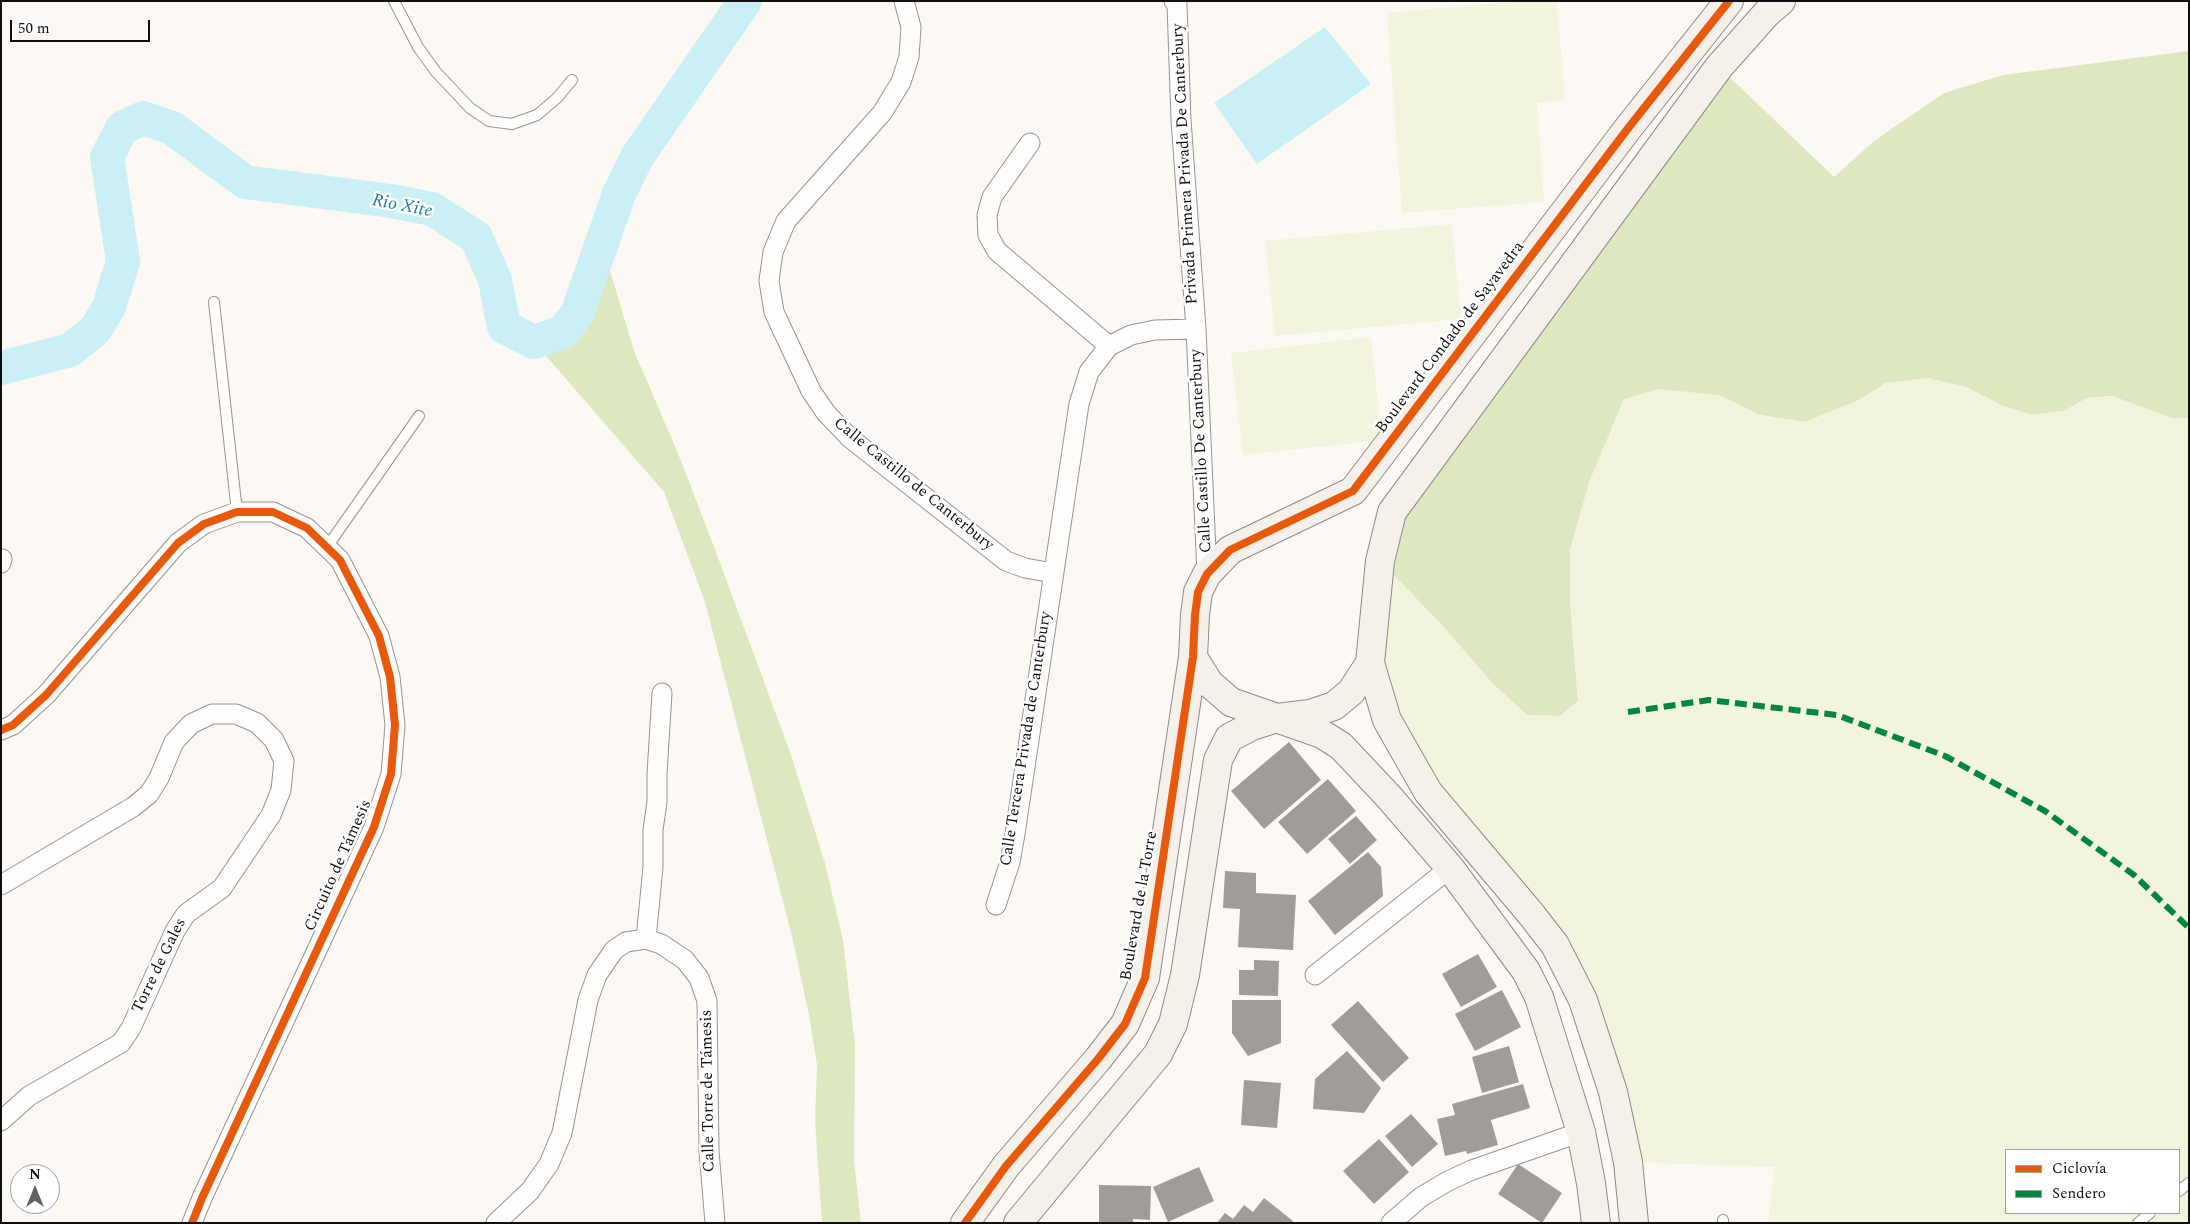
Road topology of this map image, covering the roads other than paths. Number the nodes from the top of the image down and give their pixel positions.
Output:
1 (394, 1) edge
2 (904, 1) edge
3 (1174, 1) edge
4 (1729, 1) edge
5 (1781, 1) edge
6 (572, 80) dead end
7 (1030, 143) dead end
8 (214, 302) dead end
9 (1196, 329) junction
10 (1109, 346) junction
11 (419, 416) dead end
12 (1353, 491) junction
13 (238, 512) junction
14 (1392, 512) junction
15 (327, 546) junction
16 (1053, 573) junction
17 (1207, 574) junction
18 (1193, 657) junction
19 (1370, 662) junction
20 (662, 693) dead end
21 (1278, 718) junction
22 (1, 730) edge
23 (1450, 868) junction
24 (1, 885) edge
25 (996, 905) dead end
26 (646, 939) junction
27 (1316, 975) dead end
28 (1, 1122) edge
29 (1581, 1132) junction
30 (2149, 1214) edge
31 (192, 1223) edge
32 (496, 1223) edge
33 (715, 1223) edge
34 (965, 1223) edge
35 (1018, 1223) edge
36 (1391, 1223) edge
37 (1596, 1223) edge
38 (1634, 1223) edge
39 (2138, 1223) edge

1 - 6 lane
2 - 16 street, Calle Castillo de Canterbury
3 - 9 street, Privada Primera Privada De Canterbury
4 - 12 street, Boulevard Condado de Sayavedra
5 - 14 street
7 - 10 street
8 - 13 lane
9 - 10 street, Calle Castillo de Canterbury
9 - 17 street, Calle Castillo De Canterbury
10 - 16 street, Calle Castillo de Canterbury
11 - 15 lane
12 - 14 street
12 - 17 street, Boulevard Condado de Sayavedra
13 - 15 street, Circuito de Támesis
13 - 22 street, Circuito de Támesis
14 - 19 street
15 - 31 street, Circuito de Támesis
16 - 25 street, Calle Tercera Privada de Canterbury
17 - 18 street, Boulevard Condado de Sayavedra
18 - 21 street
18 - 34 street, Boulevard de la Torre
19 - 21 street
19 - 38 street
20 - 26 street
21 - 23 street
21 - 35 street
23 - 27 street
23 - 29 street
24 - 28 street, Torre de Gales
26 - 32 street
26 - 33 street, Calle Torre de Támesis
29 - 36 street
29 - 37 street
30 - 39 lane

